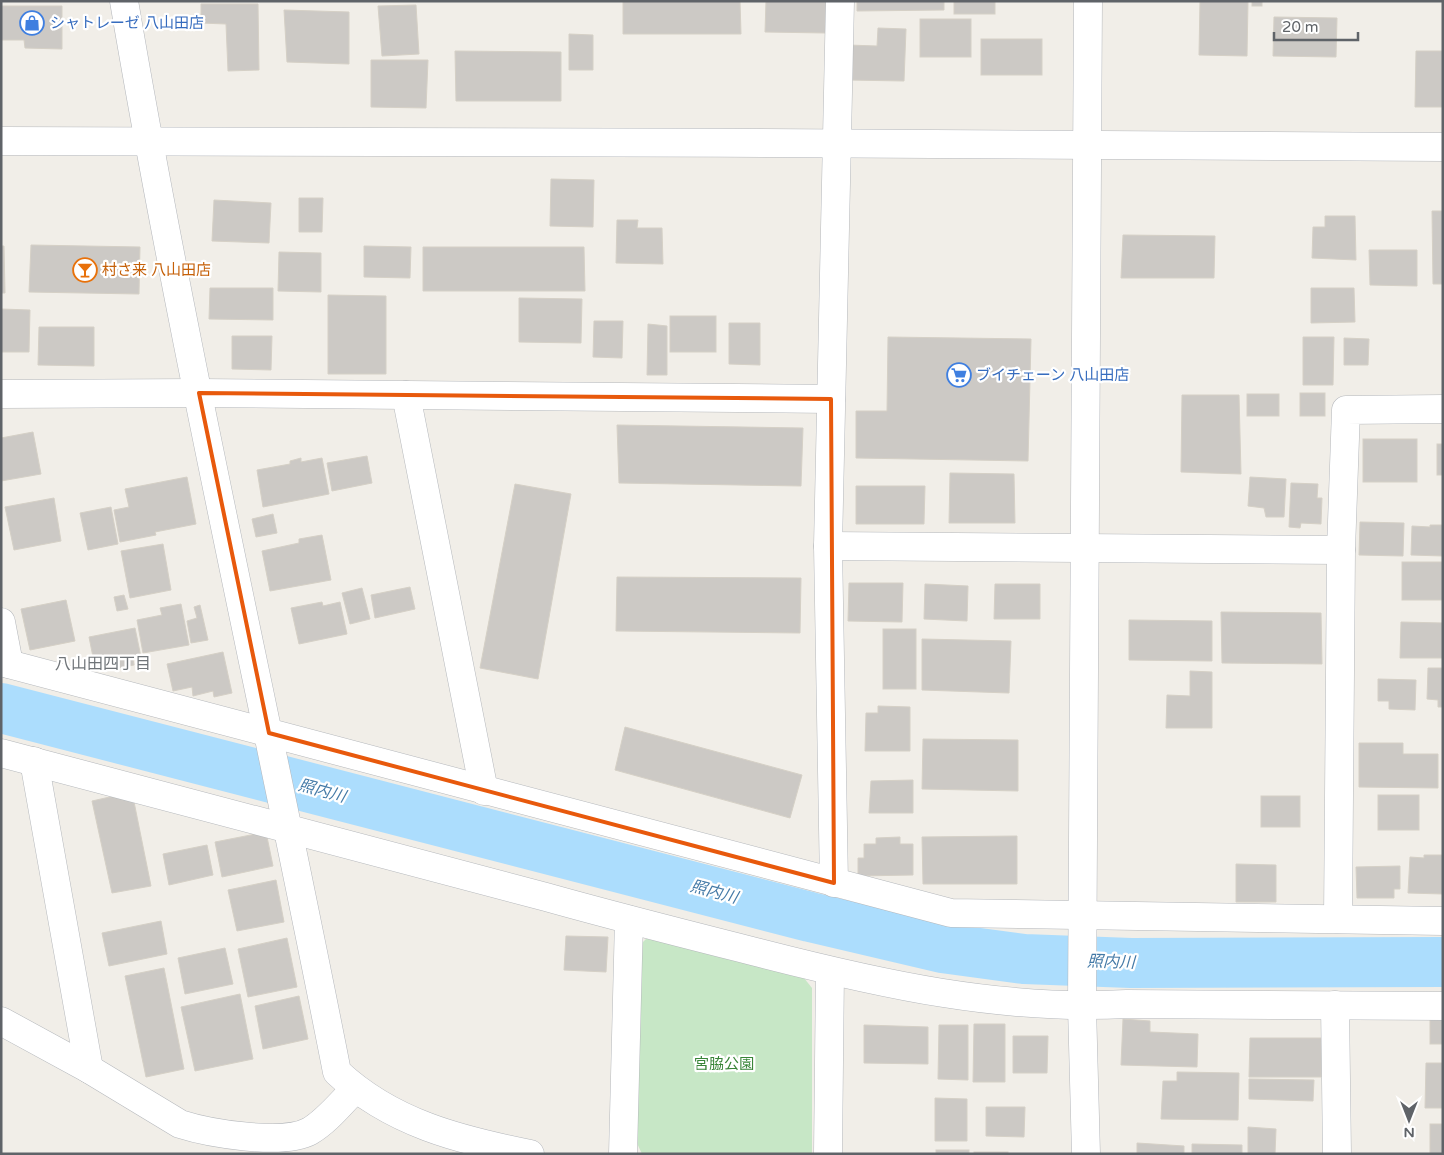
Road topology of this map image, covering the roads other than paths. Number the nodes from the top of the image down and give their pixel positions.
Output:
1 (124, 1) edge
2 (840, 1) edge
3 (1088, 1) edge
4 (1, 141) edge
5 (148, 142) junction
6 (1086, 144) junction
7 (837, 145) junction
8 (1443, 147) edge
9 (199, 393) junction
10 (1, 394) edge
11 (406, 395) junction
12 (831, 400) junction
13 (1443, 409) edge
14 (828, 546) junction
15 (1084, 547) junction
16 (1341, 550) junction
17 (1, 622) edge
18 (5, 663) edge
19 (269, 733) junction
20 (1, 753) edge
21 (34, 761) junction
22 (484, 791) junction
23 (289, 827) junction
24 (834, 883) junction
25 (1084, 914) junction
26 (1338, 919) junction
27 (629, 920) junction
28 (1443, 921) edge
29 (830, 971) junction
30 (1335, 1005) junction
31 (1082, 1006) junction
32 (1443, 1006) edge
33 (1, 1021) edge
34 (89, 1069) junction
35 (355, 1089) junction
36 (308, 1143) edge
37 (530, 1154) edge
38 (623, 1154) edge
39 (828, 1154) edge
40 (1086, 1154) edge
41 (1337, 1154) edge

1 - 5 street
2 - 7 street
3 - 6 street
4 - 5 street
5 - 7 street
5 - 9 street
6 - 7 street
6 - 8 street
6 - 15 street
7 - 12 street
9 - 10 street
9 - 11 street
9 - 19 street
11 - 12 street
11 - 22 street
12 - 14 street
13 - 16 street
14 - 15 street
14 - 24 street
15 - 16 street
15 - 25 street
16 - 26 street
17 - 18 street
18 - 19 street
19 - 22 street
19 - 23 street
20 - 21 street
21 - 23 street
21 - 34 street
22 - 24 street
23 - 27 street
23 - 35 street
24 - 25 street
25 - 26 street
25 - 31 street
26 - 28 street
27 - 29 street
27 - 38 street
29 - 31 street
29 - 39 street
30 - 31 street
30 - 32 street
30 - 41 street
31 - 40 street
33 - 34 street
34 - 36 street
35 - 36 street
35 - 37 street

